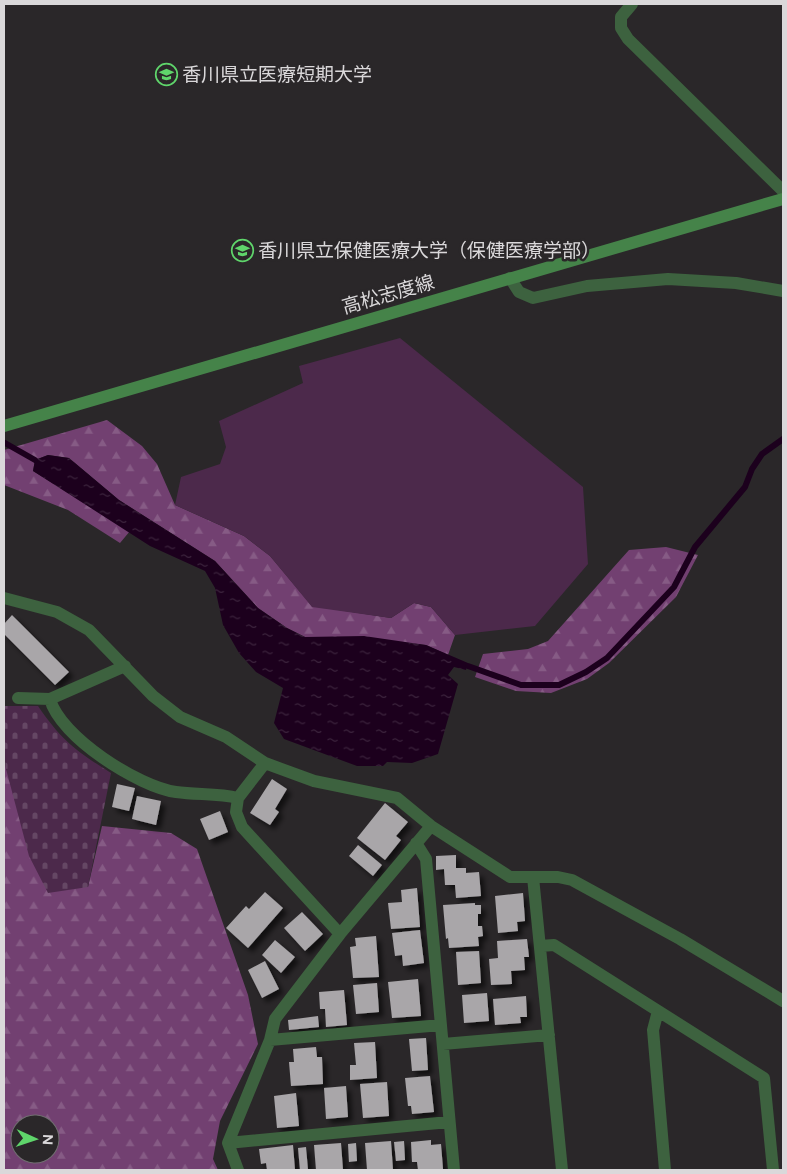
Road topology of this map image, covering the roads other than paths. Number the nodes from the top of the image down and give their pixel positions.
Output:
1 (632, 4) edge
2 (783, 191) edge
3 (783, 199) edge
4 (510, 278) junction
5 (783, 291) edge
6 (4, 426) edge
7 (4, 598) edge
8 (125, 666) junction
9 (18, 698) dead end
10 (50, 699) junction
11 (265, 763) junction
12 (238, 798) junction
13 (431, 826) junction
14 (416, 843) junction
15 (532, 877) junction
16 (340, 934) junction
17 (540, 946) junction
18 (783, 1001) edge
19 (658, 1011) junction
20 (441, 1025) junction
21 (549, 1035) junction
22 (270, 1040) junction
23 (443, 1044) junction
24 (449, 1122) junction
25 (228, 1142) junction
26 (238, 1170) edge
27 (454, 1170) edge
28 (562, 1170) edge
29 (666, 1170) edge
30 (773, 1170) edge

1 - 2 street
3 - 4 main road, 高松志度線
4 - 5 street
4 - 6 main road, 高松志度線
7 - 8 street
8 - 10 street
8 - 11 street
9 - 10 street
10 - 12 street
11 - 12 street
11 - 13 street
12 - 16 street
13 - 14 street
13 - 15 street
14 - 16 street
14 - 20 street
15 - 17 street
15 - 18 street
16 - 22 street
17 - 19 street
17 - 21 street
19 - 29 street
19 - 30 street
20 - 22 street
20 - 23 street
21 - 23 street
21 - 28 street
22 - 25 street
23 - 24 street
24 - 25 street
24 - 27 street
25 - 26 street

